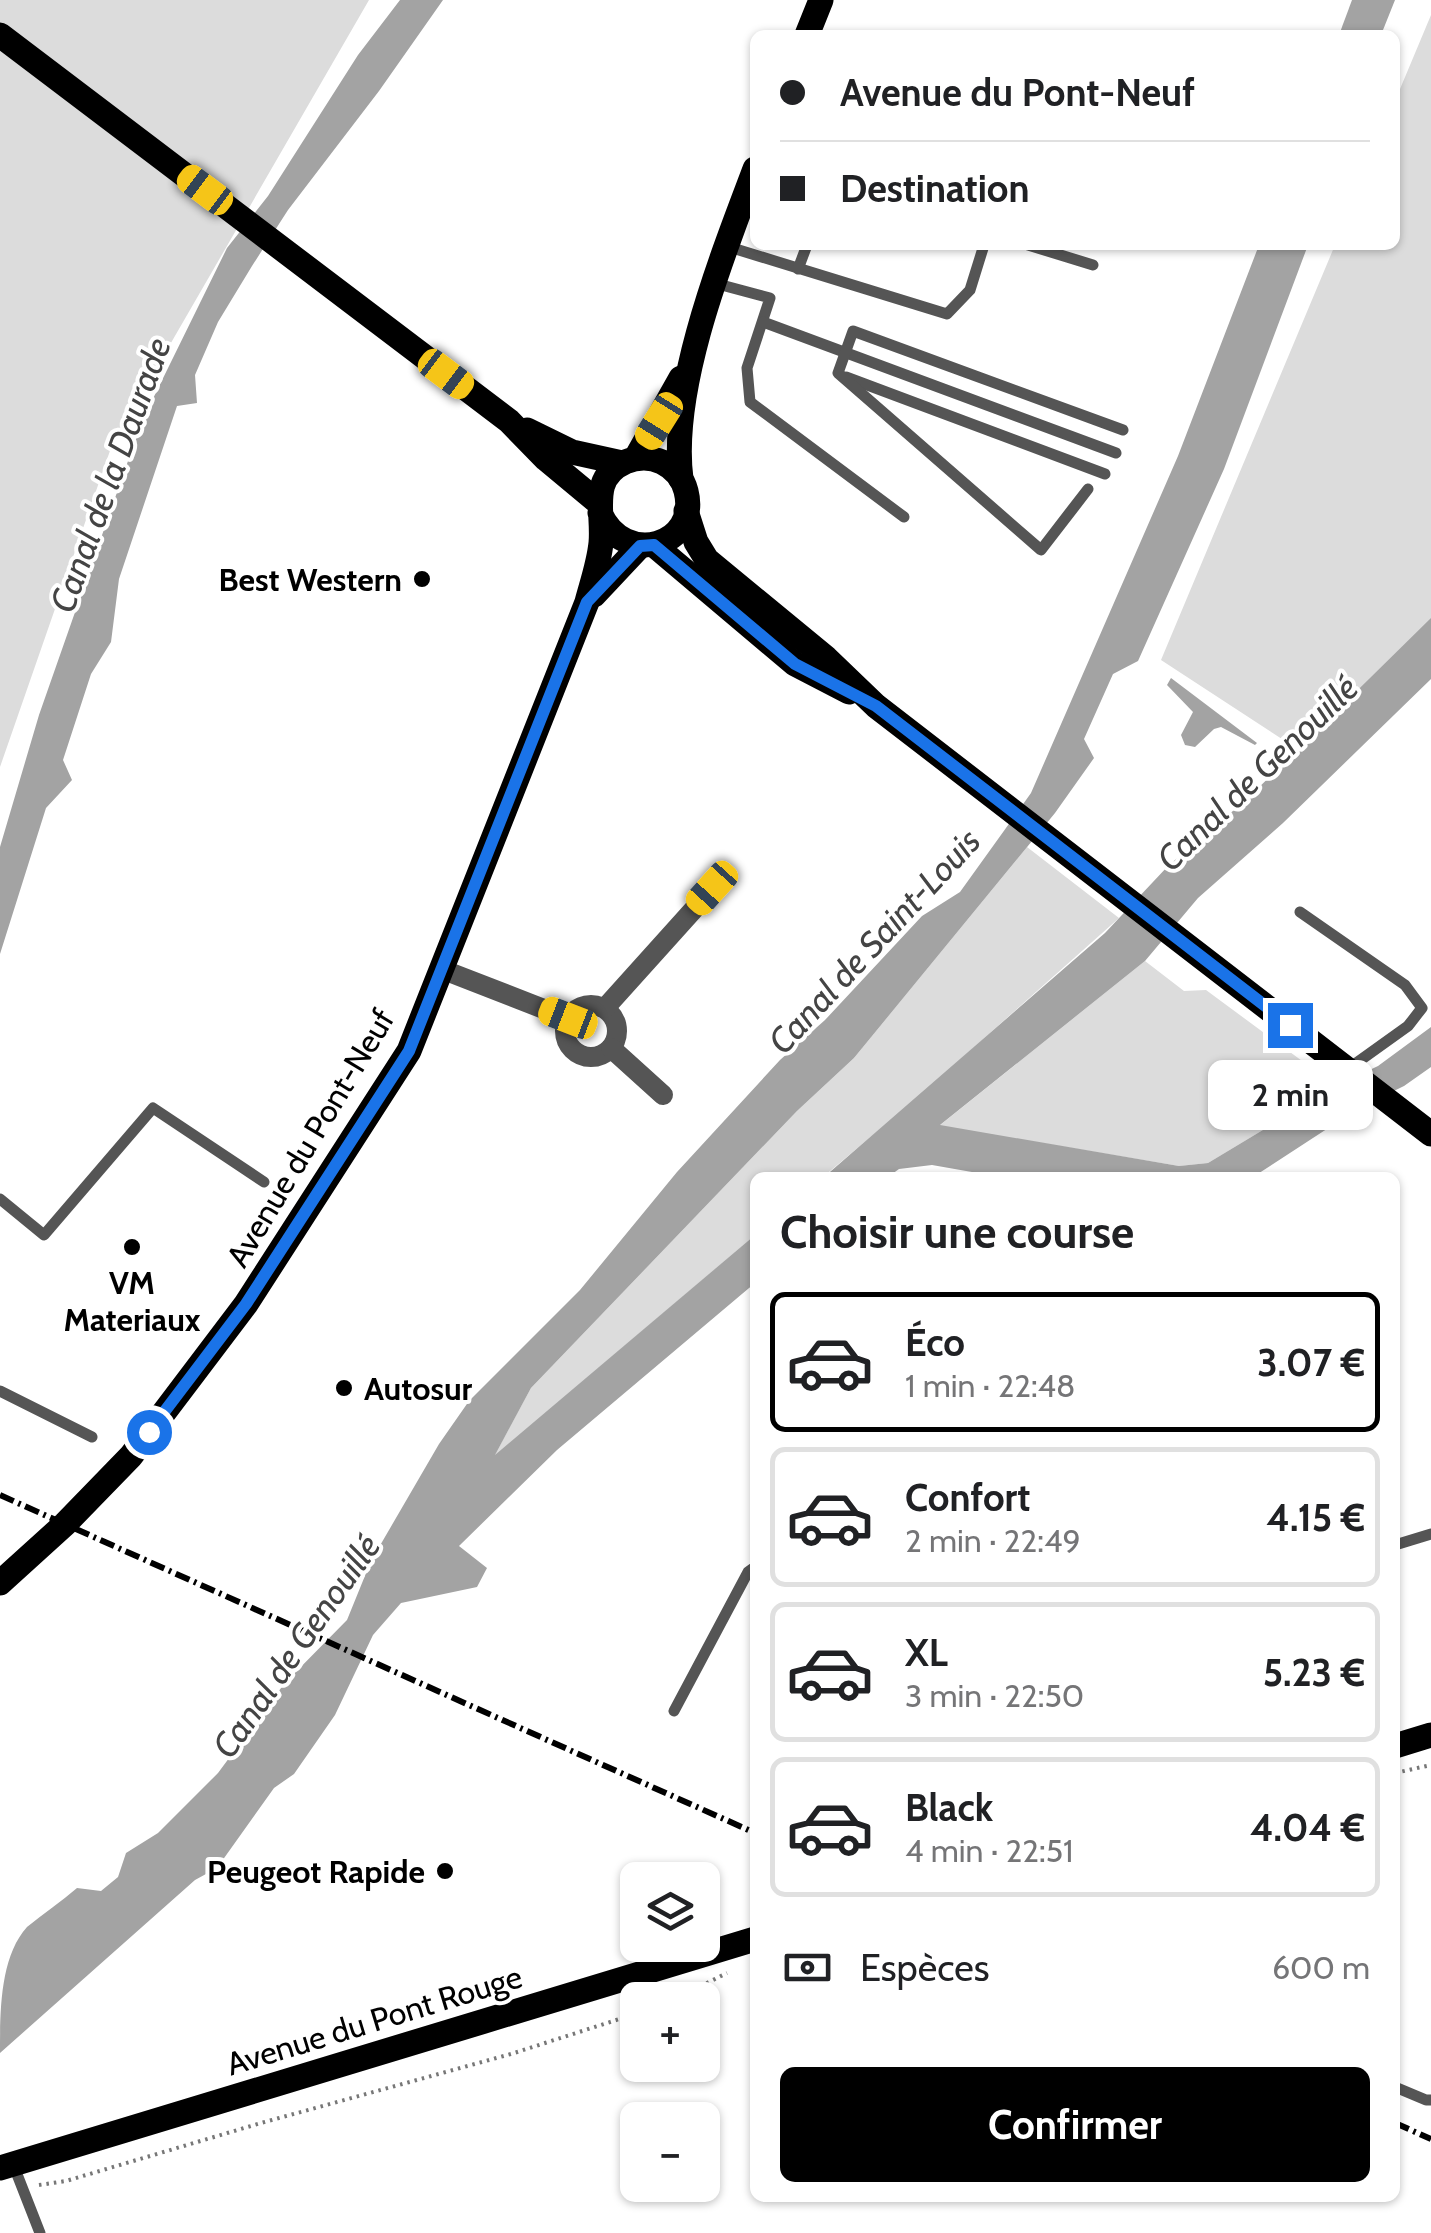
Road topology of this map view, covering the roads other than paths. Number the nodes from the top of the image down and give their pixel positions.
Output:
1 (821, 0) edge
2 (809, 30) edge
3 (0, 35) edge
4 (750, 182) edge
5 (726, 246) junction
6 (805, 250) edge
7 (982, 250) edge
8 (1043, 250) edge
9 (1093, 266) dead end
10 (798, 268) junction
11 (714, 283) junction
12 (763, 322) junction
13 (846, 351) junction
14 (692, 355) junction
15 (838, 373) junction
16 (509, 421) junction
17 (1123, 430) dead end
18 (1116, 452) dead end
19 (629, 460) junction
20 (1105, 474) dead end
21 (681, 479) junction
22 (1088, 489) dead end
23 (599, 508) junction
24 (686, 512) junction
25 (904, 517) dead end
26 (647, 546) junction
27 (587, 602) junction
28 (876, 706) junction
29 (712, 888) dead end
30 (1300, 912) dead end
31 (442, 969) junction
32 (605, 1008) junction
33 (568, 1018) junction
34 (612, 1048) junction
35 (1352, 1072) junction
36 (663, 1095) dead end
37 (1431, 1134) edge
38 (264, 1182) dead end
39 (0, 1199) edge
40 (0, 1392) edge
41 (92, 1436) dead end
42 (1431, 1534) edge
43 (1400, 1543) edge
44 (750, 1571) edge
45 (0, 1582) edge
46 (674, 1711) dead end
47 (1431, 1735) edge
48 (1400, 1744) edge
49 (750, 1941) edge
50 (1400, 2088) edge
51 (1431, 2100) edge
52 (11, 2173) edge
53 (40, 2233) edge

1 - 2 main road
3 - 16 main road
4 - 5 main road
5 - 10 lane
5 - 11 main road
6 - 10 lane
7 - 10 lane
8 - 9 lane
11 - 12 lane
11 - 14 main road
12 - 13 lane
12 - 25 lane
13 - 15 lane
13 - 17 lane
13 - 18 lane
14 - 19 main road
14 - 21 main road
15 - 20 lane
15 - 22 lane
16 - 19 main road
16 - 23 main road
19 - 21 main road
19 - 23 main road
21 - 24 main road
23 - 26 main road
23 - 27 main road
24 - 26 main road
24 - 28 main road
26 - 27 main road
26 - 28 main road
27 - 31 main road, Avenue du Pont-Neuf
28 - 35 main road
29 - 32 street
30 - 35 lane
31 - 33 street
31 - 45 main road, Avenue du Pont-Neuf
32 - 33 street
32 - 34 street
33 - 34 street
34 - 36 street
35 - 37 main road
38 - 39 lane
40 - 41 lane
42 - 43 lane
44 - 46 lane
47 - 48 main road
49 - 52 main road, Avenue du Pont Rouge
50 - 51 lane
52 - 53 lane

